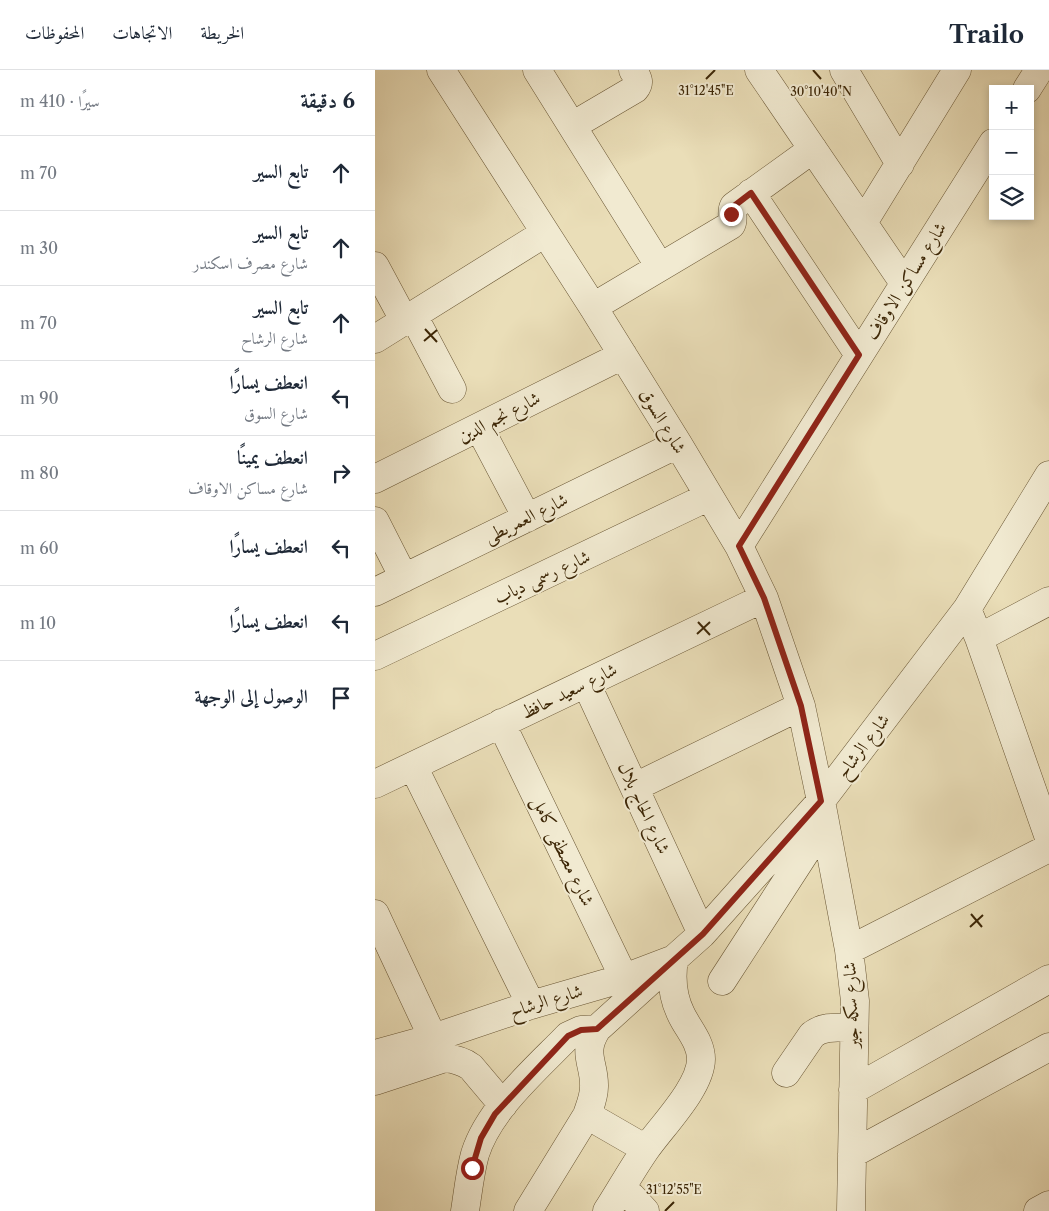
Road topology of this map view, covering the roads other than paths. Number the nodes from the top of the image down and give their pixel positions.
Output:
1 (441, 70) edge
2 (537, 70) edge
3 (633, 70) edge
4 (759, 70) edge
5 (957, 70) edge
6 (1039, 70) edge
7 (846, 71) edge
8 (1030, 85) edge
9 (572, 126) junction
10 (813, 149) junction
11 (989, 149) edge
12 (900, 164) junction
13 (751, 193) junction
14 (863, 223) junction
15 (545, 233) junction
16 (375, 266) edge
17 (660, 267) junction
18 (904, 283) junction
19 (593, 307) junction
20 (408, 318) junction
21 (375, 338) edge
22 (623, 355) junction
23 (859, 355) junction
24 (452, 389) dead end
25 (479, 427) junction
26 (677, 444) junction
27 (1049, 475) edge
28 (375, 479) edge
29 (709, 497) junction
30 (527, 518) junction
31 (375, 522) edge
32 (739, 546) junction
33 (404, 578) junction
34 (375, 592) edge
35 (764, 598) junction
36 (1049, 601) edge
37 (967, 609) junction
38 (979, 638) junction
39 (375, 656) edge
40 (586, 683) junction
41 (801, 706) junction
42 (501, 723) junction
43 (413, 766) junction
44 (375, 784) edge
45 (635, 787) junction
46 (823, 812) junction
47 (1049, 838) edge
48 (1049, 848) edge
49 (375, 914) edge
50 (703, 934) junction
51 (849, 950) junction
52 (674, 959) junction
53 (624, 978) junction
54 (1049, 979) edge
55 (722, 981) dead end
56 (531, 1005) junction
57 (854, 1028) junction
58 (597, 1029) junction
59 (433, 1038) junction
60 (1049, 1047) edge
61 (376, 1052) edge
62 (785, 1073) dead end
63 (375, 1081) edge
64 (853, 1090) junction
65 (503, 1105) junction
66 (587, 1114) junction
67 (646, 1150) junction
68 (852, 1154) junction
69 (614, 1200) edge
70 (1049, 1205) edge
71 (465, 1211) edge
72 (529, 1211) edge
73 (645, 1211) edge
74 (851, 1211) edge
75 (1038, 1211) edge

1 - 15 street, شارع السوق
2 - 9 street
3 - 9 street
4 - 10 street
5 - 12 street
6 - 8 street
7 - 12 street
9 - 17 street
10 - 13 street
10 - 14 street
11 - 18 street, شارع مساكن الاوقاف
12 - 14 street
13 - 17 street
13 - 23 street
14 - 18 street
15 - 19 street, شارع السوق
15 - 20 street
16 - 20 street
17 - 19 street
18 - 23 street, شارع مساكن الاوقاف
19 - 22 street, شارع السوق
20 - 21 street
20 - 24 street
22 - 25 street, شارع نجم الدين
22 - 26 street, شارع السوق
23 - 32 street, شارع مساكن الاوقاف
25 - 28 street, شارع نجم الدين
25 - 30 street
26 - 29 street, شارع السوق
26 - 30 street, شارع العمريطى
27 - 37 street, شارع الرشاح
29 - 32 street, شارع السوق
29 - 39 street, شارع رسمى دياب
30 - 33 street, شارع العمريطى
31 - 33 street
32 - 35 street, شارع السوق
33 - 34 street, شارع العمريطى
35 - 40 street, شارع سعيد حافظ
35 - 41 street, شارع السوق
36 - 38 street
37 - 38 street
37 - 46 street, شارع الرشاح
38 - 47 street
40 - 42 street, شارع سعيد حافظ
40 - 45 street, شارع الحاج بلال
41 - 45 street
41 - 46 street, شارع السوق
42 - 43 street, شارع سعيد حافظ
42 - 53 street, شارع مصطفى كامل
43 - 44 street, شارع سعيد حافظ
43 - 56 street
45 - 50 street, شارع الحاج بلال
46 - 50 street, شارع الرشاح
46 - 51 street, شارع سكه جير
46 - 55 street
48 - 51 street
49 - 59 street
50 - 52 street, شارع الرشاح
51 - 57 street, شارع سكه جير
52 - 53 street, شارع الرشاح
52 - 58 street
52 - 67 street
53 - 56 street, شارع الرشاح
54 - 64 street
56 - 59 street, شارع الرشاح
57 - 62 street
57 - 64 street, شارع سكه جير
58 - 65 street
58 - 66 street
59 - 61 street, شارع الرشاح
60 - 68 street
63 - 65 street
64 - 68 street, شارع سكه جير
65 - 71 street
66 - 67 street
66 - 72 street
67 - 69 street
68 - 74 street, شارع سكه جير
69 - 73 street
70 - 75 street

